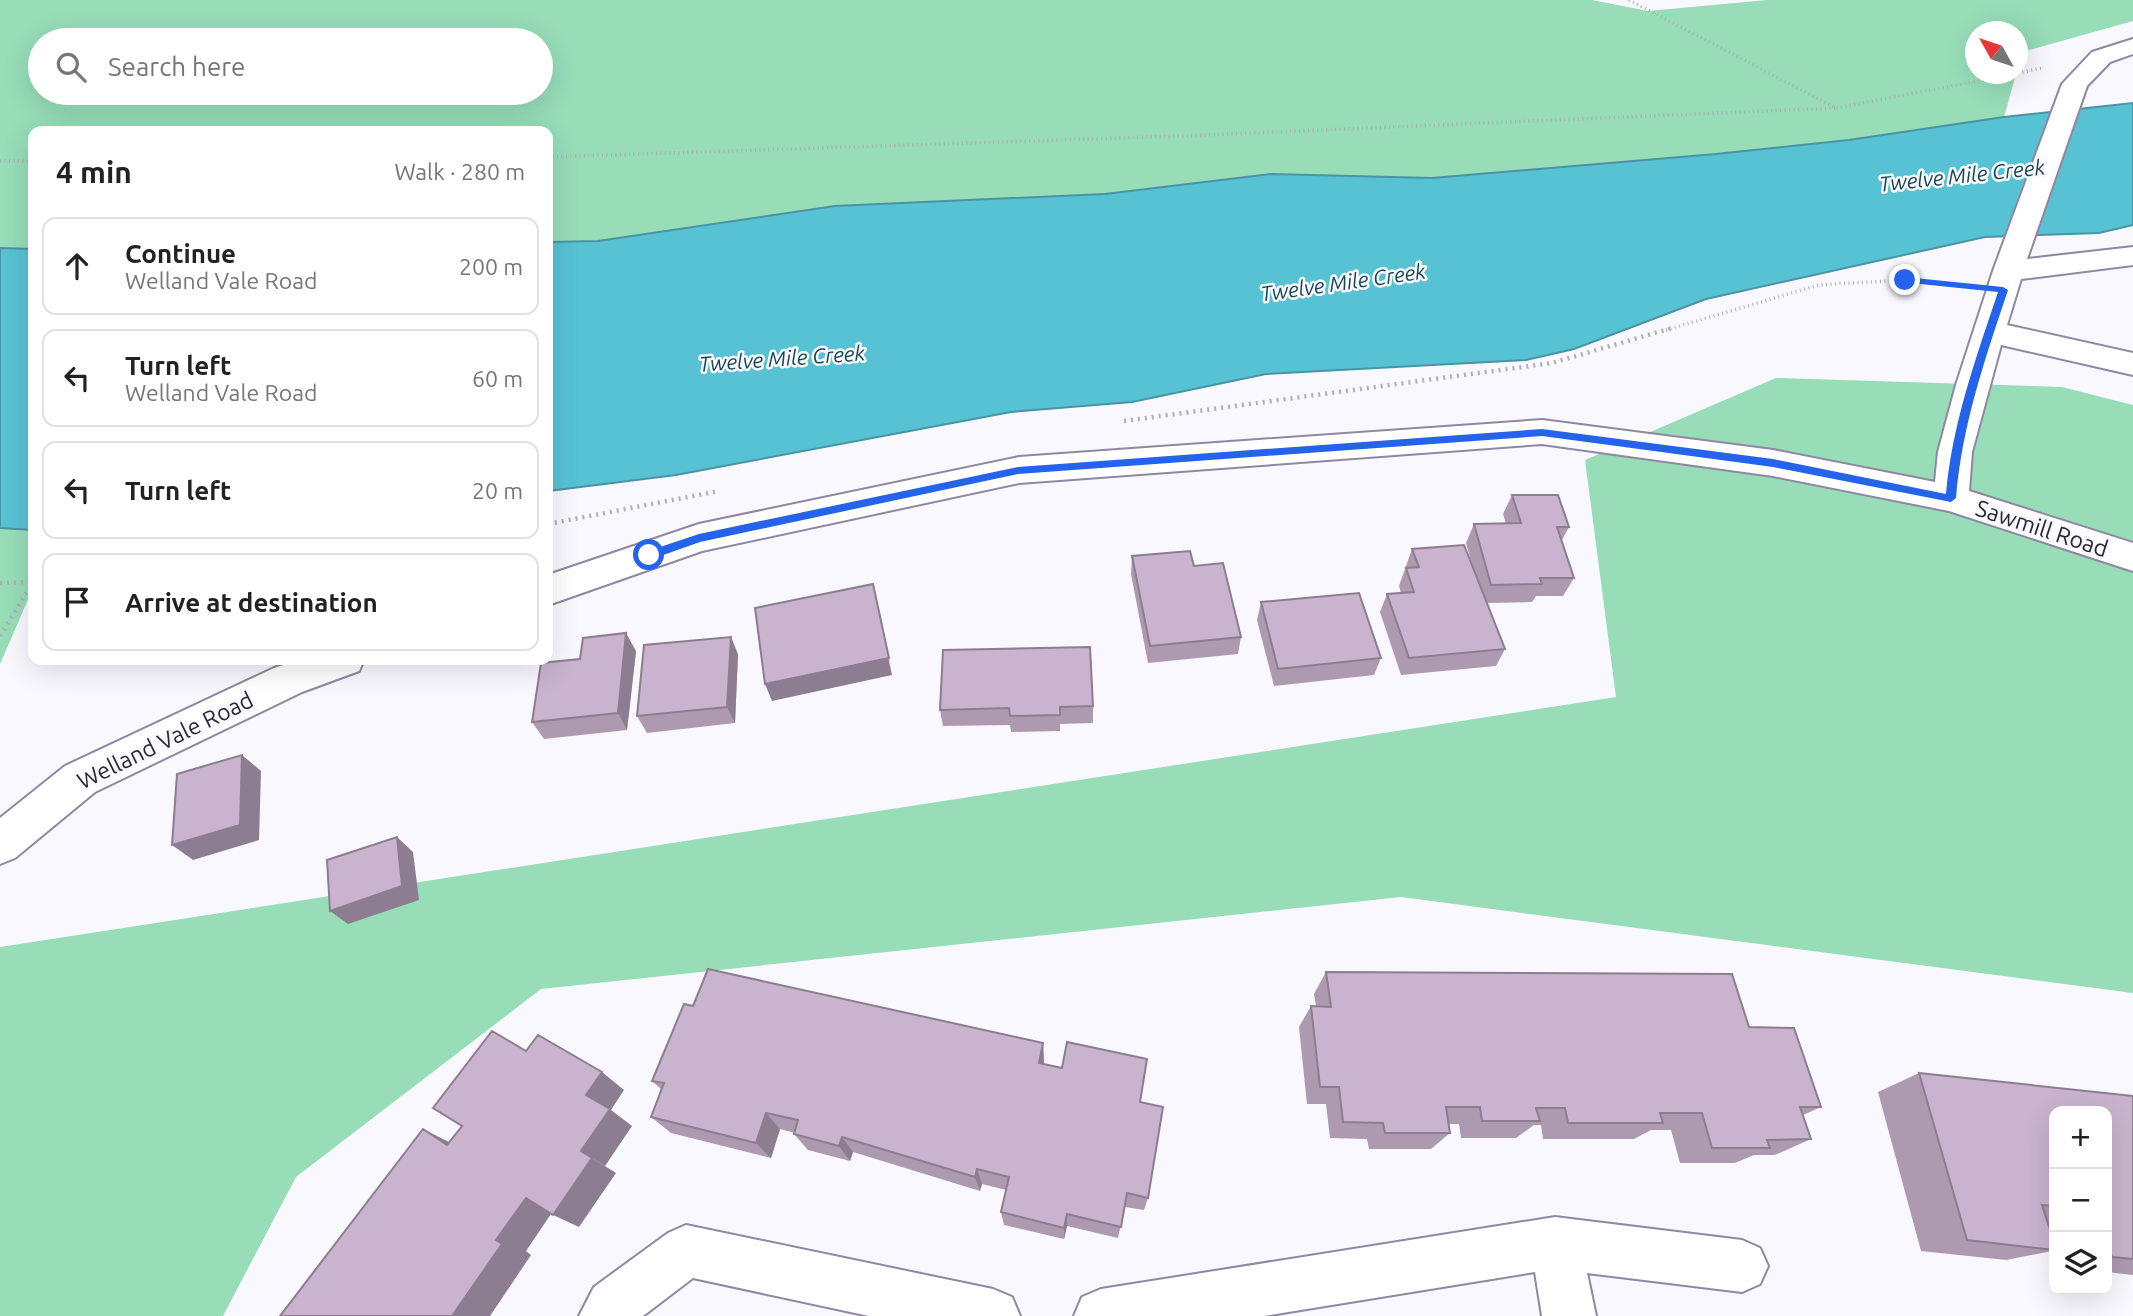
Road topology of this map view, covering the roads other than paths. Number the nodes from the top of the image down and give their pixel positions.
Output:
1 (2133, 46) edge
2 (2133, 256) edge
3 (2008, 273) junction
4 (1989, 332) junction
5 (2133, 364) edge
6 (1951, 498) junction
7 (2133, 557) edge
8 (553, 588) edge
9 (331, 665) edge
10 (0, 844) edge
11 (1555, 1243) junction
12 (1742, 1266) dead end
13 (606, 1316) edge
14 (993, 1316) edge
15 (1101, 1316) edge
16 (1569, 1316) edge

1 - 3 street
2 - 3 street
3 - 4 street
4 - 5 street
4 - 6 street
6 - 7 street, Sawmill Road
6 - 8 street
9 - 10 street, Welland Vale Road
11 - 12 street
11 - 15 street
11 - 16 street
13 - 14 street

